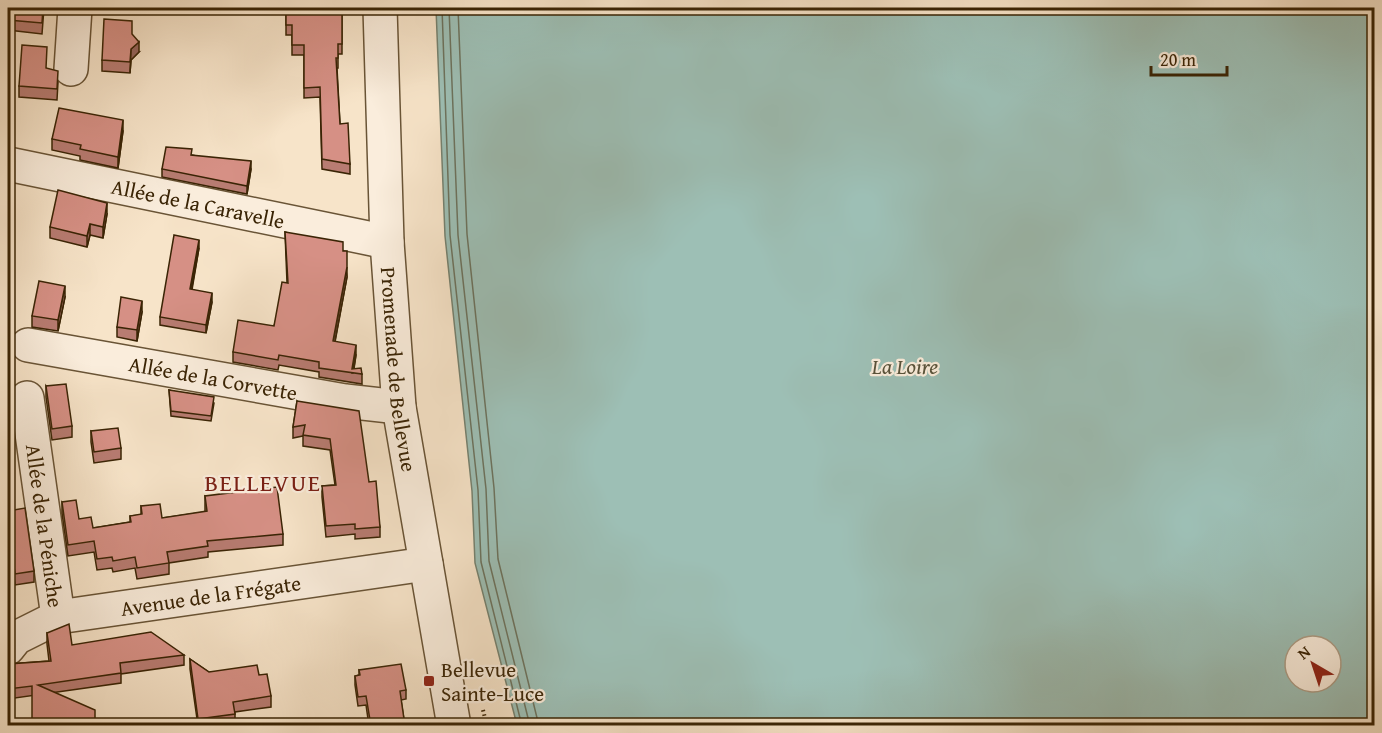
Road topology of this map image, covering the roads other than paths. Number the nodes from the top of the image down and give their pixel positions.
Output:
1 (75, 8) edge
2 (380, 8) edge
3 (71, 69) dead end
4 (8, 164) edge
5 (387, 242) junction
6 (28, 345) dead end
7 (27, 398) dead end
8 (399, 407) junction
9 (426, 564) junction
10 (58, 617) junction
11 (8, 648) edge
12 (454, 726) edge

1 - 3 street
2 - 5 street, Promenade de Bellevue
4 - 5 street, Allée de la Caravelle
5 - 8 street, Promenade de Bellevue
6 - 8 street, Allée de la Corvette
7 - 10 street, Allée de la Péniche
8 - 9 street, Promenade de Bellevue
9 - 10 street, Avenue de la Frégate
9 - 12 street, Promenade de Bellevue
10 - 11 street, Avenue de la Frégate

